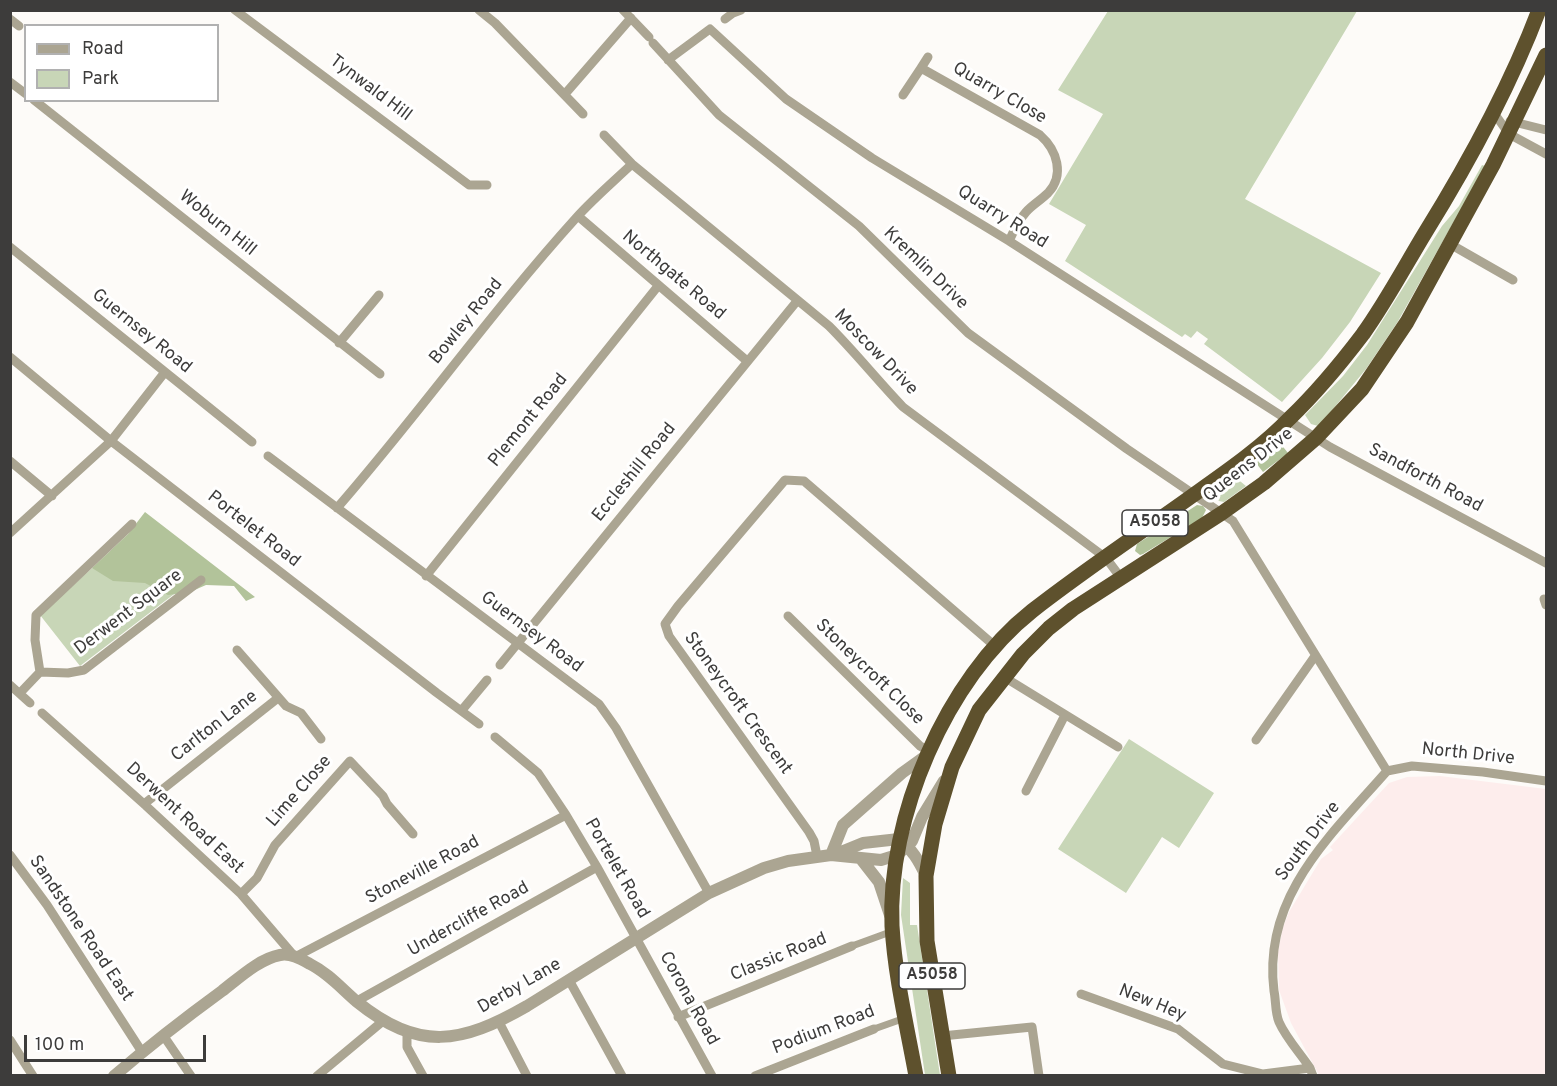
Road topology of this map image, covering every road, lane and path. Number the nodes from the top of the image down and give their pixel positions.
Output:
1 (236, 10) edge
2 (479, 10) edge
3 (623, 10) edge
4 (741, 10) edge
5 (1539, 10) edge
6 (250, 14) edge
7 (631, 18) junction
8 (725, 19) dead end
9 (10, 20) edge
10 (19, 26) dead end
11 (1546, 56) edge
12 (928, 57) dead end
13 (668, 60) junction
14 (921, 68) junction
15 (10, 82) edge
16 (24, 92) edge
17 (565, 94) junction
18 (903, 95) dead end
19 (1526, 99) junction
20 (37, 102) edge
21 (1494, 113) junction
22 (583, 114) dead end
23 (1511, 128) junction
24 (1546, 130) edge
25 (604, 135) dead end
26 (1546, 154) edge
27 (632, 164) junction
28 (487, 185) dead end
29 (578, 216) junction
30 (1009, 241) junction
31 (1450, 244) junction
32 (10, 247) edge
33 (1513, 280) dead end
34 (658, 286) junction
35 (379, 295) dead end
36 (797, 302) junction
37 (339, 343) junction
38 (10, 357) edge
39 (747, 361) junction
40 (165, 372) junction
41 (380, 374) dead end
42 (1289, 420) junction
43 (1316, 438) junction
44 (111, 441) junction
45 (252, 442) dead end
46 (268, 456) dead end
47 (10, 461) edge
48 (1195, 494) junction
49 (52, 496) junction
50 (337, 508) junction
51 (1222, 513) junction
52 (132, 524) dead end
53 (10, 533) edge
54 (1106, 558) junction
55 (1546, 563) edge
56 (426, 576) junction
57 (1121, 578) junction
58 (201, 580) dead end
59 (788, 616) dead end
60 (518, 643) junction
61 (996, 647) junction
62 (237, 650) dead end
63 (1315, 656) junction
64 (500, 665) dead end
65 (40, 672) junction
66 (1004, 677) junction
67 (487, 680) dead end
68 (10, 685) edge
69 (20, 693) junction
70 (278, 698) junction
71 (30, 703) dead end
72 (462, 710) junction
73 (42, 713) dead end
74 (1065, 715) junction
75 (479, 724) dead end
76 (495, 736) dead end
77 (321, 739) dead end
78 (1256, 740) dead end
79 (1118, 747) dead end
80 (928, 753) junction
81 (952, 767) junction
82 (1387, 771) junction
83 (1546, 781) edge
84 (1026, 792) dead end
85 (144, 804) junction
86 (566, 815) junction
87 (413, 834) dead end
88 (901, 847) junction
89 (10, 855) edge
90 (833, 855) junction
91 (817, 856) junction
92 (861, 860) junction
93 (597, 867) junction
94 (926, 876) junction
95 (709, 893) junction
96 (241, 894) junction
97 (892, 926) junction
98 (636, 938) junction
99 (852, 946) joint
100 (295, 957) junction
101 (569, 980) junction
102 (1081, 994) dead end
103 (357, 1001) junction
104 (678, 1017) junction
105 (905, 1018) junction
106 (383, 1022) junction
107 (499, 1022) junction
108 (874, 1029) joint
109 (407, 1033) junction
110 (163, 1035) junction
111 (942, 1036) junction
112 (10, 1040) edge
113 (142, 1052) junction
114 (1311, 1072) edge
115 (33, 1076) edge
116 (114, 1076) edge
117 (191, 1076) edge
118 (317, 1076) edge
119 (423, 1076) edge
120 (528, 1076) edge
121 (622, 1076) edge
122 (712, 1076) edge
123 (755, 1076) edge
124 (916, 1076) edge
125 (949, 1076) edge
126 (1039, 1076) edge

1 - 6 street, Tynwald Hill
2 - 17 street
3 - 7 street, Kremlin Drive
4 - 8 street
5 - 21 highway, Queens Drive / A5058
6 - 28 street, Tynwald Hill
7 - 13 street, Kremlin Drive
7 - 17 street
9 - 10 street
11 - 19 highway, Queens Drive / A5058
12 - 14 street
13 - 30 street, Quarry Road
13 - 48 street, Kremlin Drive
14 - 18 street
14 - 30 street, Quarry Close
15 - 16 street
17 - 22 street
19 - 21 highway
19 - 23 highway, Queens Drive / A5058
20 - 37 street, Woburn Hill
21 - 23 street
21 - 42 highway, Queens Drive / A5058
23 - 24 street
23 - 26 street
23 - 31 highway, Queens Drive / A5058
25 - 27 street, Moscow Drive
27 - 29 street, Bowley Road
27 - 36 street, Moscow Drive
29 - 34 street, Northgate Road
29 - 50 street, Bowley Road
30 - 42 street, Quarry Road
31 - 33 street
31 - 43 highway, Queens Drive / A5058
32 - 40 street, Guernsey Road
34 - 39 street, Northgate Road
34 - 56 street, Plemont Road
35 - 37 street
36 - 39 street, Eccleshill Road
36 - 54 street, Moscow Drive
37 - 41 street, Woburn Hill
38 - 44 street, Portelet Road
39 - 60 street, Eccleshill Road
40 - 44 street
40 - 45 street, Guernsey Road
42 - 43 street, Sandforth Road
42 - 48 highway, Queens Drive / A5058
43 - 51 highway, Queens Drive / A5058
43 - 55 street, Sandforth Road
44 - 49 street
44 - 72 street, Portelet Road
46 - 50 street, Guernsey Road
47 - 49 street
48 - 51 street, Kremlin Drive
48 - 54 highway, Queens Drive / A5058
49 - 53 street
50 - 56 street, Guernsey Road
51 - 57 highway, Queens Drive / A5058
51 - 63 street, Kremlin Drive
52 - 65 street
54 - 57 street, Moscow Drive
54 - 61 highway, Queens Drive / A5058
56 - 60 street, Guernsey Road
57 - 66 highway, Queens Drive / A5058
58 - 65 street, Derwent Square
59 - 80 street, Stoneycroft Close
60 - 64 street, Eccleshill Road
60 - 95 street, Guernsey Road
61 - 80 highway, Queens Drive / A5058
61 - 91 street, Stoneycroft Crescent
62 - 70 street, Carlton Lane
63 - 78 street
63 - 82 street, Kremlin Drive
65 - 69 street
66 - 74 street
66 - 81 highway, Queens Drive / A5058
67 - 72 street
68 - 69 street
69 - 71 street
70 - 77 street, Carlton Lane
70 - 85 street, Carlton Lane
72 - 75 street, Portelet Road
73 - 85 street, Derwent Road East
74 - 79 street
74 - 84 street
76 - 86 street, Portelet Road
80 - 88 highway, Queens Drive / A5058
80 - 90 street, Queens Drive
81 - 88 street, A5058
81 - 94 highway, Queens Drive / A5058
82 - 83 street, North Drive
82 - 114 street, South Drive
85 - 96 street, Derwent Road East
86 - 93 street, Portelet Road
86 - 100 street, Stoneville Road
87 - 96 street, Lime Close
88 - 90 street, Derby Lane
88 - 92 street, Derby Lane
88 - 94 street, Queens Drive / A5058
88 - 97 highway, Queens Drive / A5058
89 - 113 street, Sandstone Road East
90 - 91 street, Derby Lane
90 - 92 street, Derby Lane
91 - 95 street, Derby Lane
92 - 97 street
93 - 98 street, Portelet Road
93 - 103 street, Undercliffe Road
94 - 111 highway, Queens Drive / A5058
95 - 98 street, Derby Lane
96 - 100 street, Derwent Road East
97 - 99 street, Classic Road
97 - 105 highway, Queens Drive / A5058
98 - 101 street, Derby Lane
98 - 104 street, Corona Road
99 - 104 street, Classic Road
100 - 103 street, Derby Lane
100 - 110 street
101 - 107 street, Derby Lane
101 - 121 street
102 - 114 street, New Hey
103 - 106 street, Derby Lane
104 - 122 street, Corona Road
105 - 108 street, Podium Road
105 - 124 highway, Queens Drive / A5058
106 - 109 street, Derby Lane
106 - 118 street
107 - 109 street, Derby Lane
107 - 120 street
108 - 123 street, Podium Road
109 - 119 street
110 - 113 street
110 - 117 street
111 - 125 highway, Queens Drive / A5058
111 - 126 street
112 - 115 street
113 - 116 street

